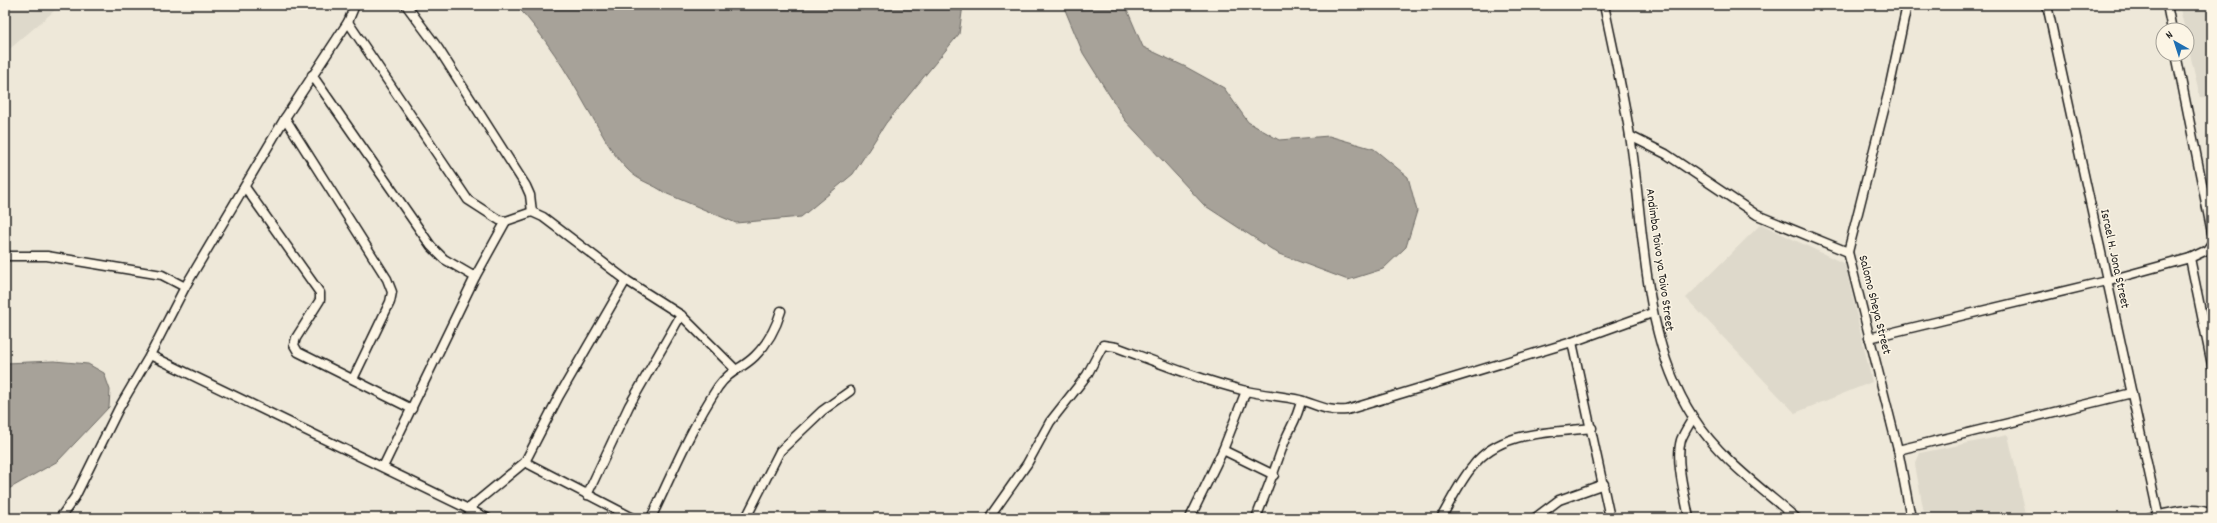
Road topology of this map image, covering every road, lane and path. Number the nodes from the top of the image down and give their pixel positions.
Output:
1 (355, 5) edge
2 (406, 5) edge
3 (1604, 5) edge
4 (1906, 5) edge
5 (2047, 5) edge
6 (2167, 5) edge
7 (348, 22) junction
8 (2170, 22) edge
9 (2178, 62) edge
10 (312, 75) junction
11 (285, 118) junction
12 (1630, 136) junction
13 (246, 187) junction
14 (532, 212) junction
15 (506, 221) junction
16 (2212, 233) edge
17 (2212, 243) edge
18 (1848, 252) junction
19 (5, 256) edge
20 (2190, 258) junction
21 (475, 277) junction
22 (626, 280) junction
23 (2106, 281) junction
24 (185, 287) junction
25 (781, 311) dead end
26 (1652, 313) junction
27 (681, 315) junction
28 (1869, 338) junction
29 (1572, 342) junction
30 (150, 355) junction
31 (2212, 365) edge
32 (735, 369) junction
33 (353, 379) junction
34 (850, 391) dead end
35 (1246, 391) junction
36 (2132, 393) junction
37 (1301, 400) junction
38 (412, 409) junction
39 (1693, 418) junction
40 (1592, 428) junction
41 (1223, 450) junction
42 (1898, 450) junction
43 (525, 462) junction
44 (383, 467) junction
45 (1274, 475) junction
46 (1604, 484) junction
47 (587, 495) junction
48 (468, 509) junction
49 (2212, 514) edge
50 (2159, 517) edge
51 (60, 518) edge
52 (487, 518) edge
53 (633, 518) edge
54 (652, 518) edge
55 (746, 518) edge
56 (989, 518) edge
57 (1190, 518) edge
58 (1256, 518) edge
59 (1441, 518) edge
60 (1535, 518) edge
61 (1610, 518) edge
62 (1689, 518) edge
63 (1796, 518) edge
64 (1911, 518) edge
65 (2148, 518) edge

1 - 7 street
2 - 14 street
3 - 12 street, Andimba Toivo ya Toivo Street
4 - 18 street, Salomo Sheya Street
5 - 23 street, Israel H. Jona Street
6 - 8 street
7 - 10 street
7 - 15 street
9 - 16 street
10 - 11 street
10 - 21 street
11 - 13 street
11 - 33 street
12 - 18 street
12 - 26 street, Andimba Toivo ya Toivo Street
13 - 24 street
13 - 33 street
14 - 15 street
14 - 22 street
15 - 21 street
17 - 20 street
18 - 28 street, Salomo Sheya Street
19 - 24 street
20 - 23 street
20 - 31 street
21 - 38 street
22 - 27 street
22 - 43 street
23 - 28 street
23 - 36 street, Israel H. Jona Street
24 - 30 street
25 - 32 street
26 - 29 street
26 - 39 street, Andimba Toivo ya Toivo Street
27 - 32 street
27 - 47 street
28 - 42 street, Salomo Sheya Street
29 - 37 street
29 - 40 street
30 - 44 street
30 - 51 street
32 - 54 street
33 - 38 street
34 - 55 street
35 - 37 street
35 - 41 street
35 - 56 street
36 - 42 street
36 - 50 street, Israel H. Jona Street
37 - 45 street
38 - 44 street
39 - 62 street
39 - 63 street, Andimba Toivo ya Toivo Street
40 - 46 street
40 - 59 street
41 - 45 street
41 - 57 street
42 - 64 street, Salomo Sheya Street
43 - 47 street
43 - 48 street
44 - 48 street
45 - 58 street
46 - 60 street
46 - 61 street
47 - 53 street
48 - 52 street
49 - 50 street
50 - 65 street

